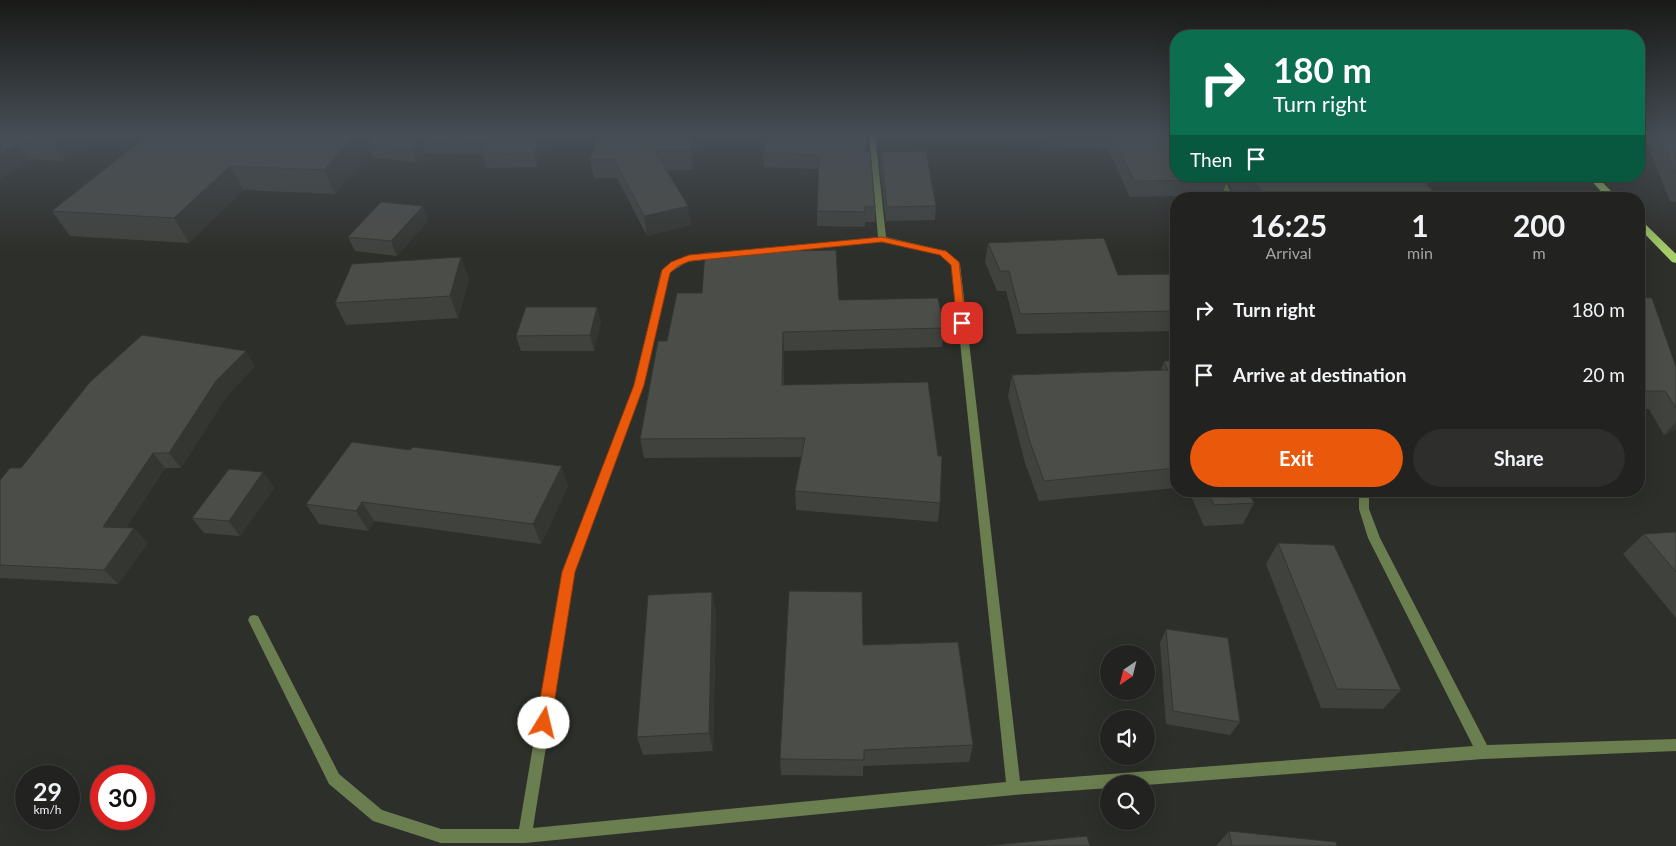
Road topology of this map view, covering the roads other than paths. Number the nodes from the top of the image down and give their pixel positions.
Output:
1 (876, 174) edge
2 (1597, 182) edge
3 (1607, 192) edge
4 (1645, 229) edge
5 (882, 239) junction
6 (752, 253) edge
7 (734, 254) edge
8 (1676, 260) edge
9 (1364, 497) edge
10 (254, 620) dead end
11 (1676, 745) edge
12 (1483, 752) junction
13 (1014, 788) junction
14 (525, 836) junction

1 - 5 street
2 - 3 main road
4 - 8 main road
5 - 6 street
5 - 13 street
7 - 14 street
9 - 12 street
10 - 14 street
11 - 12 street
12 - 13 street
13 - 14 street

